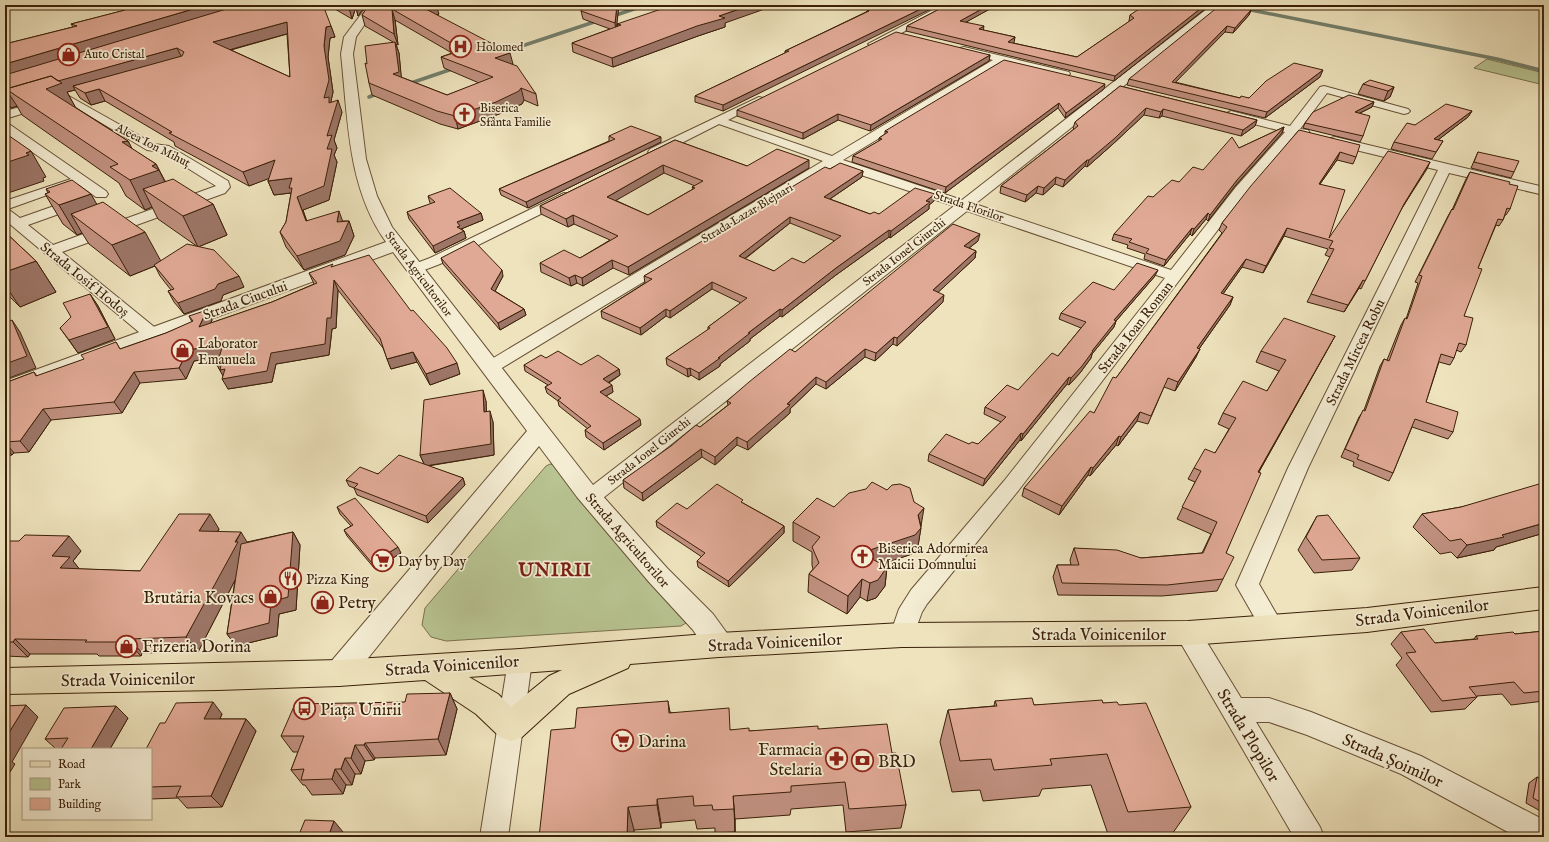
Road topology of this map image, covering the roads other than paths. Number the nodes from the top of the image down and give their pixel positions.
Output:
1 (373, 5) edge
2 (949, 5) edge
3 (1217, 5) edge
4 (895, 33) junction
5 (911, 37) edge
6 (864, 48) edge
7 (956, 48) edge
8 (1002, 59) junction
9 (1077, 77) edge
10 (1099, 83) edge
11 (1116, 87) junction
12 (1132, 91) edge
13 (82, 94) edge
14 (767, 96) edge
15 (67, 98) junction
16 (1404, 111) dead end
17 (1222, 113) edge
18 (5, 114) edge
19 (718, 120) junction
20 (5, 126) edge
21 (1293, 130) junction
22 (1312, 135) edge
23 (1327, 139) edge
24 (647, 156) edge
25 (833, 161) junction
26 (1445, 168) junction
27 (80, 180) junction
28 (576, 191) edge
29 (1544, 191) edge
30 (964, 204) junction
31 (5, 206) edge
32 (5, 213) edge
33 (18, 224) junction
34 (395, 245) junction
35 (52, 252) junction
36 (414, 270) junction
37 (1175, 276) junction
38 (152, 334) junction
39 (491, 367) junction
40 (5, 388) edge
41 (539, 432) junction
42 (591, 497) junction
43 (1544, 598) edge
44 (1272, 627) junction
45 (1188, 633) junction
46 (902, 635) junction
47 (719, 645) junction
48 (634, 652) junction
49 (520, 661) junction
50 (429, 667) junction
51 (339, 673) junction
52 (5, 681) edge
53 (1234, 710) junction
54 (511, 727) junction
55 (1544, 836) edge
56 (494, 837) edge
57 (1310, 837) edge

1 - 34 street, Strada Agricultorilor
2 - 4 street
3 - 11 street, Strada Ionel Giurchi
4 - 5 street
4 - 6 street
7 - 8 street
8 - 9 street
8 - 25 street, Strada Lazar Blejnari
10 - 11 street
11 - 12 street
11 - 30 street, Strada Ionel Giurchi
13 - 15 street
14 - 19 street
15 - 18 street
15 - 35 street, Aleea Ion Mihuț
16 - 21 street, Strada Ioan Roman
17 - 21 street
19 - 24 street
19 - 25 street, Strada Florilor
20 - 27 street
21 - 22 street
21 - 37 street, Strada Ioan Roman
23 - 26 street
25 - 30 street, Strada Florilor
25 - 39 street, Strada Lazar Blejnari
26 - 29 street
26 - 44 street, Strada Mircea Robu
27 - 31 street
27 - 33 street
28 - 36 street
30 - 37 street, Strada Florilor
30 - 42 street, Strada Ionel Giurchi
32 - 33 street, Strada Iosif Hodoș
33 - 35 street, Strada Iosif Hodoș
34 - 36 street, Strada Agricultorilor
34 - 38 street, Strada Ciucului
35 - 38 street, Strada Iosif Hodoș
36 - 39 street, Strada Agricultorilor
37 - 46 street, Strada Ioan Roman
38 - 40 street, Strada Ciucului
39 - 41 street, Strada Agricultorilor
41 - 42 street, Strada Agricultorilor
41 - 51 street
42 - 47 street, Strada Agricultorilor
43 - 44 main road, Strada Voinicenilor
44 - 45 main road, Strada Voinicenilor
45 - 46 main road, Strada Voinicenilor
45 - 53 street, Strada Plopilor
46 - 47 main road, Strada Voinicenilor
47 - 48 main road, Strada Voinicenilor
48 - 49 main road, Strada Voinicenilor
48 - 54 main road
49 - 50 main road, Strada Voinicenilor
49 - 54 street
50 - 51 main road, Strada Voinicenilor
50 - 54 main road
51 - 52 main road, Strada Voinicenilor
53 - 55 street, Strada Șoimilor
53 - 57 street, Strada Plopilor
54 - 56 street

